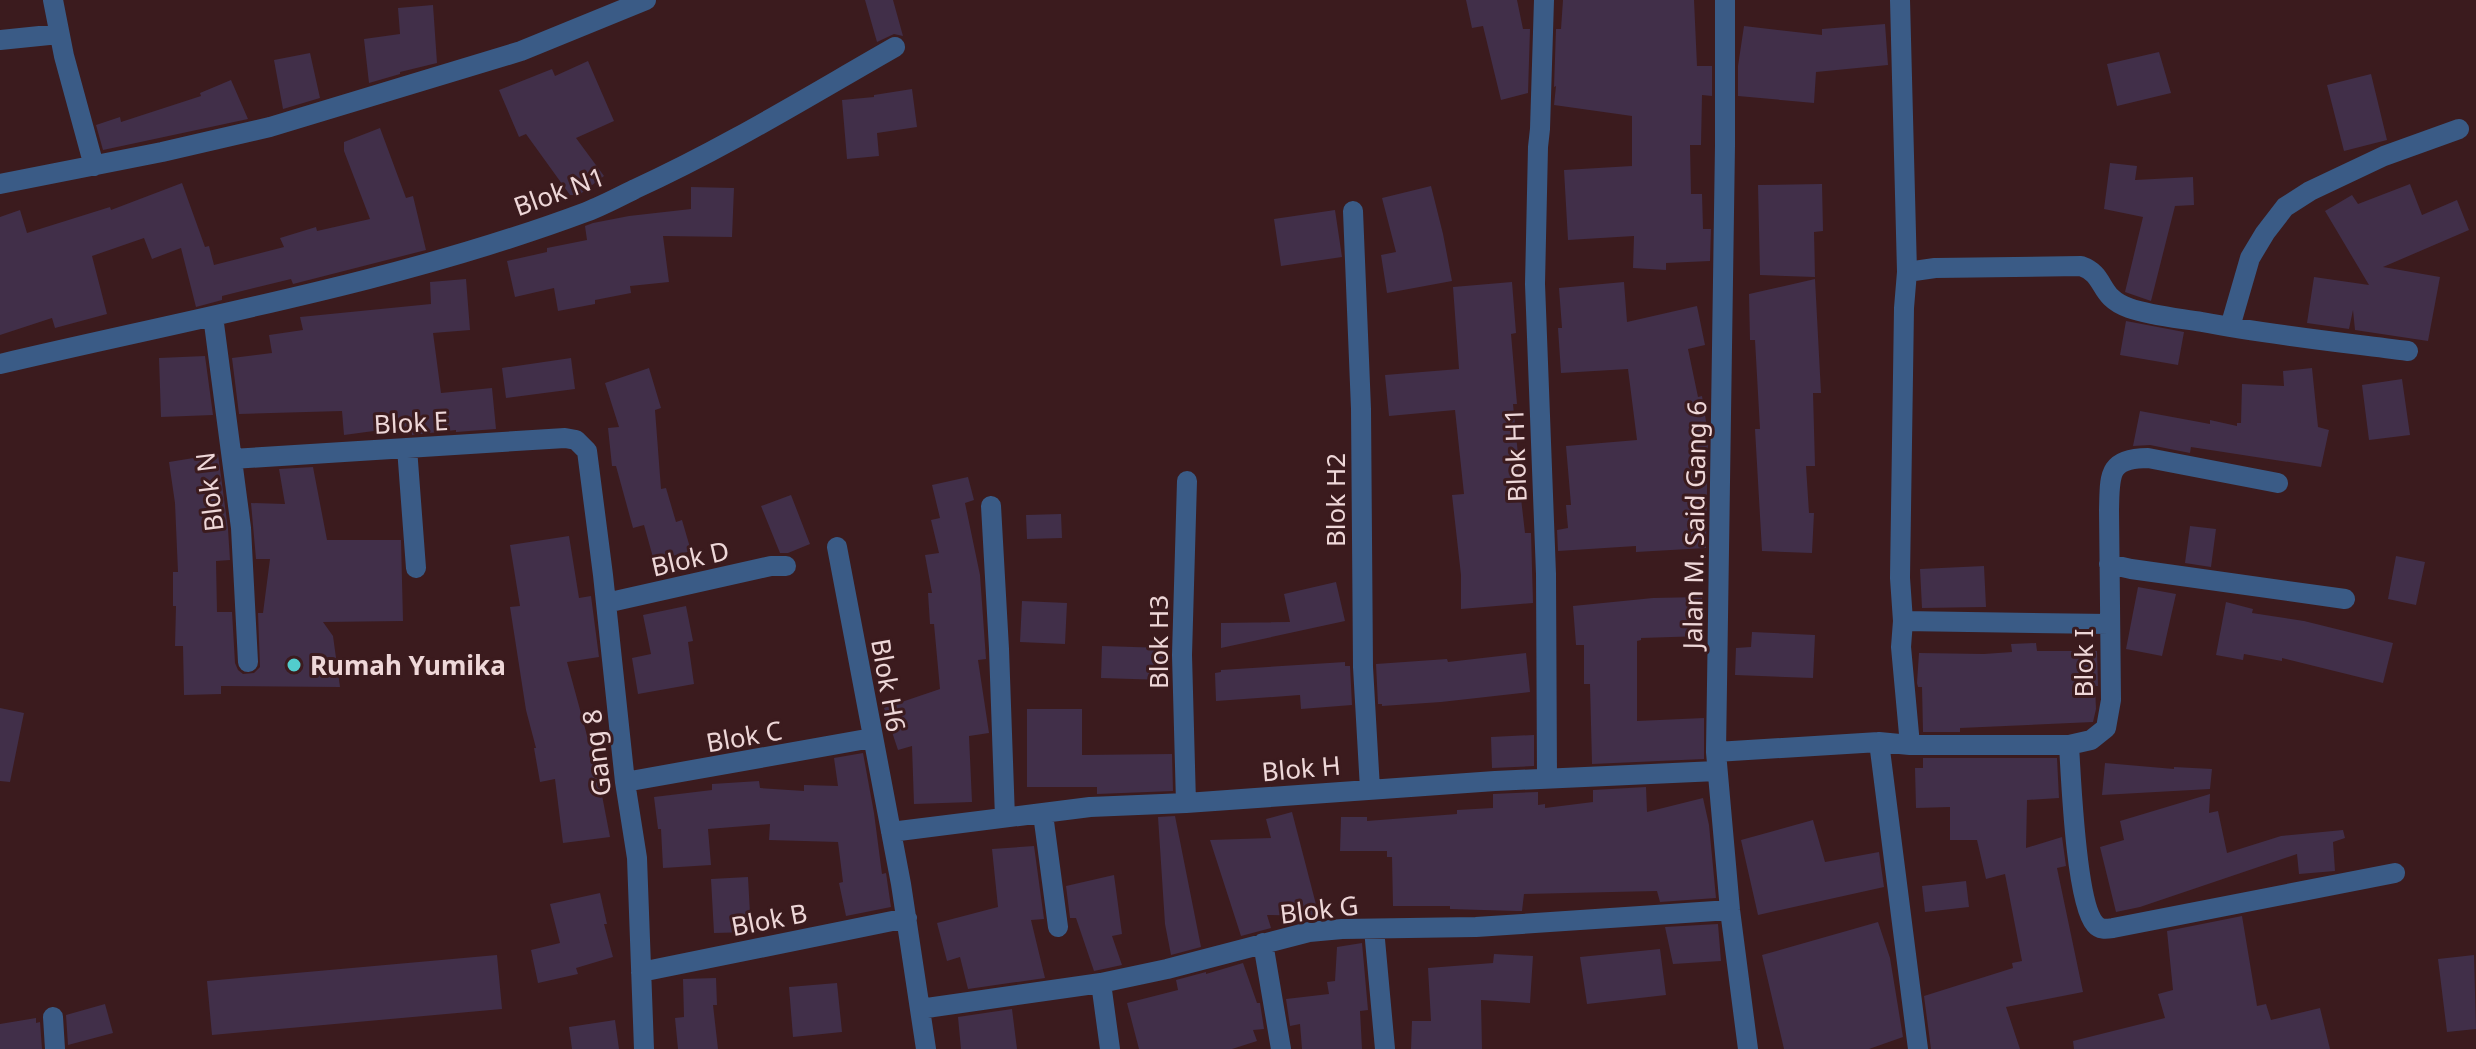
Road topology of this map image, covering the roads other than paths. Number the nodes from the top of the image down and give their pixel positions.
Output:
1 (53, 0) edge
2 (646, 0) edge
3 (1544, 0) edge
4 (1725, 0) edge
5 (1900, 0) edge
6 (59, 34) junction
7 (0, 40) edge
8 (895, 47) dead end
9 (2459, 129) dead end
10 (94, 166) junction
11 (0, 184) edge
12 (1353, 211) dead end
13 (1907, 272) junction
14 (213, 316) junction
15 (2230, 327) junction
16 (2408, 351) dead end
17 (0, 364) edge
18 (407, 448) junction
19 (587, 451) joint
20 (232, 459) junction
21 (1187, 481) dead end
22 (2278, 483) dead end
23 (991, 506) dead end
24 (837, 547) dead end
25 (2109, 564) junction
26 (786, 566) dead end
27 (416, 568) dead end
28 (2345, 599) dead end
29 (606, 603) junction
30 (1903, 621) junction
31 (2109, 624) junction
32 (248, 662) dead end
33 (872, 738) junction
34 (1879, 742) junction
35 (1910, 745) junction
36 (2069, 745) junction
37 (1716, 762) junction
38 (1547, 778) junction
39 (625, 782) junction
40 (1370, 789) junction
41 (1186, 803) junction
42 (1043, 814) junction
43 (1005, 818) junction
44 (891, 832) junction
45 (2395, 873) dead end
46 (1730, 910) junction
47 (907, 918) junction
48 (1058, 927) dead end
49 (1374, 929) junction
50 (1263, 943) junction
51 (641, 972) junction
52 (1101, 983) junction
53 (920, 1009) junction
54 (53, 1017) dead end
55 (55, 1049) edge
56 (644, 1049) edge
57 (926, 1049) edge
58 (1110, 1049) edge
59 (1281, 1049) edge
60 (1385, 1049) edge
61 (1748, 1049) edge
62 (1918, 1049) edge

1 - 6 street
2 - 10 street
3 - 38 street, Blok H1
4 - 37 street, Jalan M. Said Gang 6
5 - 13 street
6 - 7 street
6 - 10 street
8 - 14 street, Blok N1
9 - 15 street
10 - 11 street
12 - 40 street, Blok H2
13 - 15 street
13 - 30 street
14 - 17 street, Blok N1
14 - 20 street, Blok N
15 - 16 street
18 - 19 street, Blok E
18 - 20 street, Blok E
18 - 27 street
19 - 29 street, Gang 8
20 - 32 street, Blok N
21 - 41 street, Blok H3
22 - 25 street, Blok I
23 - 43 street
24 - 33 street, Blok H6
25 - 28 street
25 - 31 street, Blok I
26 - 29 street, Blok D
29 - 39 street, Gang 8
30 - 31 street
30 - 35 street
31 - 36 street, Blok I
33 - 39 street, Blok C
33 - 44 street, Blok H6
34 - 35 street, Blok I
34 - 37 street, Blok I
34 - 62 street
35 - 36 street, Blok I
36 - 45 street
37 - 38 street, Blok H
37 - 46 street, Jalan M. Said Gang 6
38 - 40 street, Blok H
39 - 51 street, Gang 8
40 - 41 street, Blok H
41 - 42 street, Blok H
42 - 43 street, Blok H
42 - 48 street
43 - 44 street, Blok H
44 - 47 street, Blok H6
46 - 49 street, Blok G
46 - 61 street, Jalan M. Said Gang 6
47 - 51 street, Blok B
47 - 53 street, Blok H6
49 - 50 street, Blok G
49 - 60 street
50 - 52 street, Blok G
50 - 59 street
51 - 56 street, Gang 8
52 - 53 street, Blok G
52 - 58 street
53 - 57 street, Blok H6
54 - 55 street

